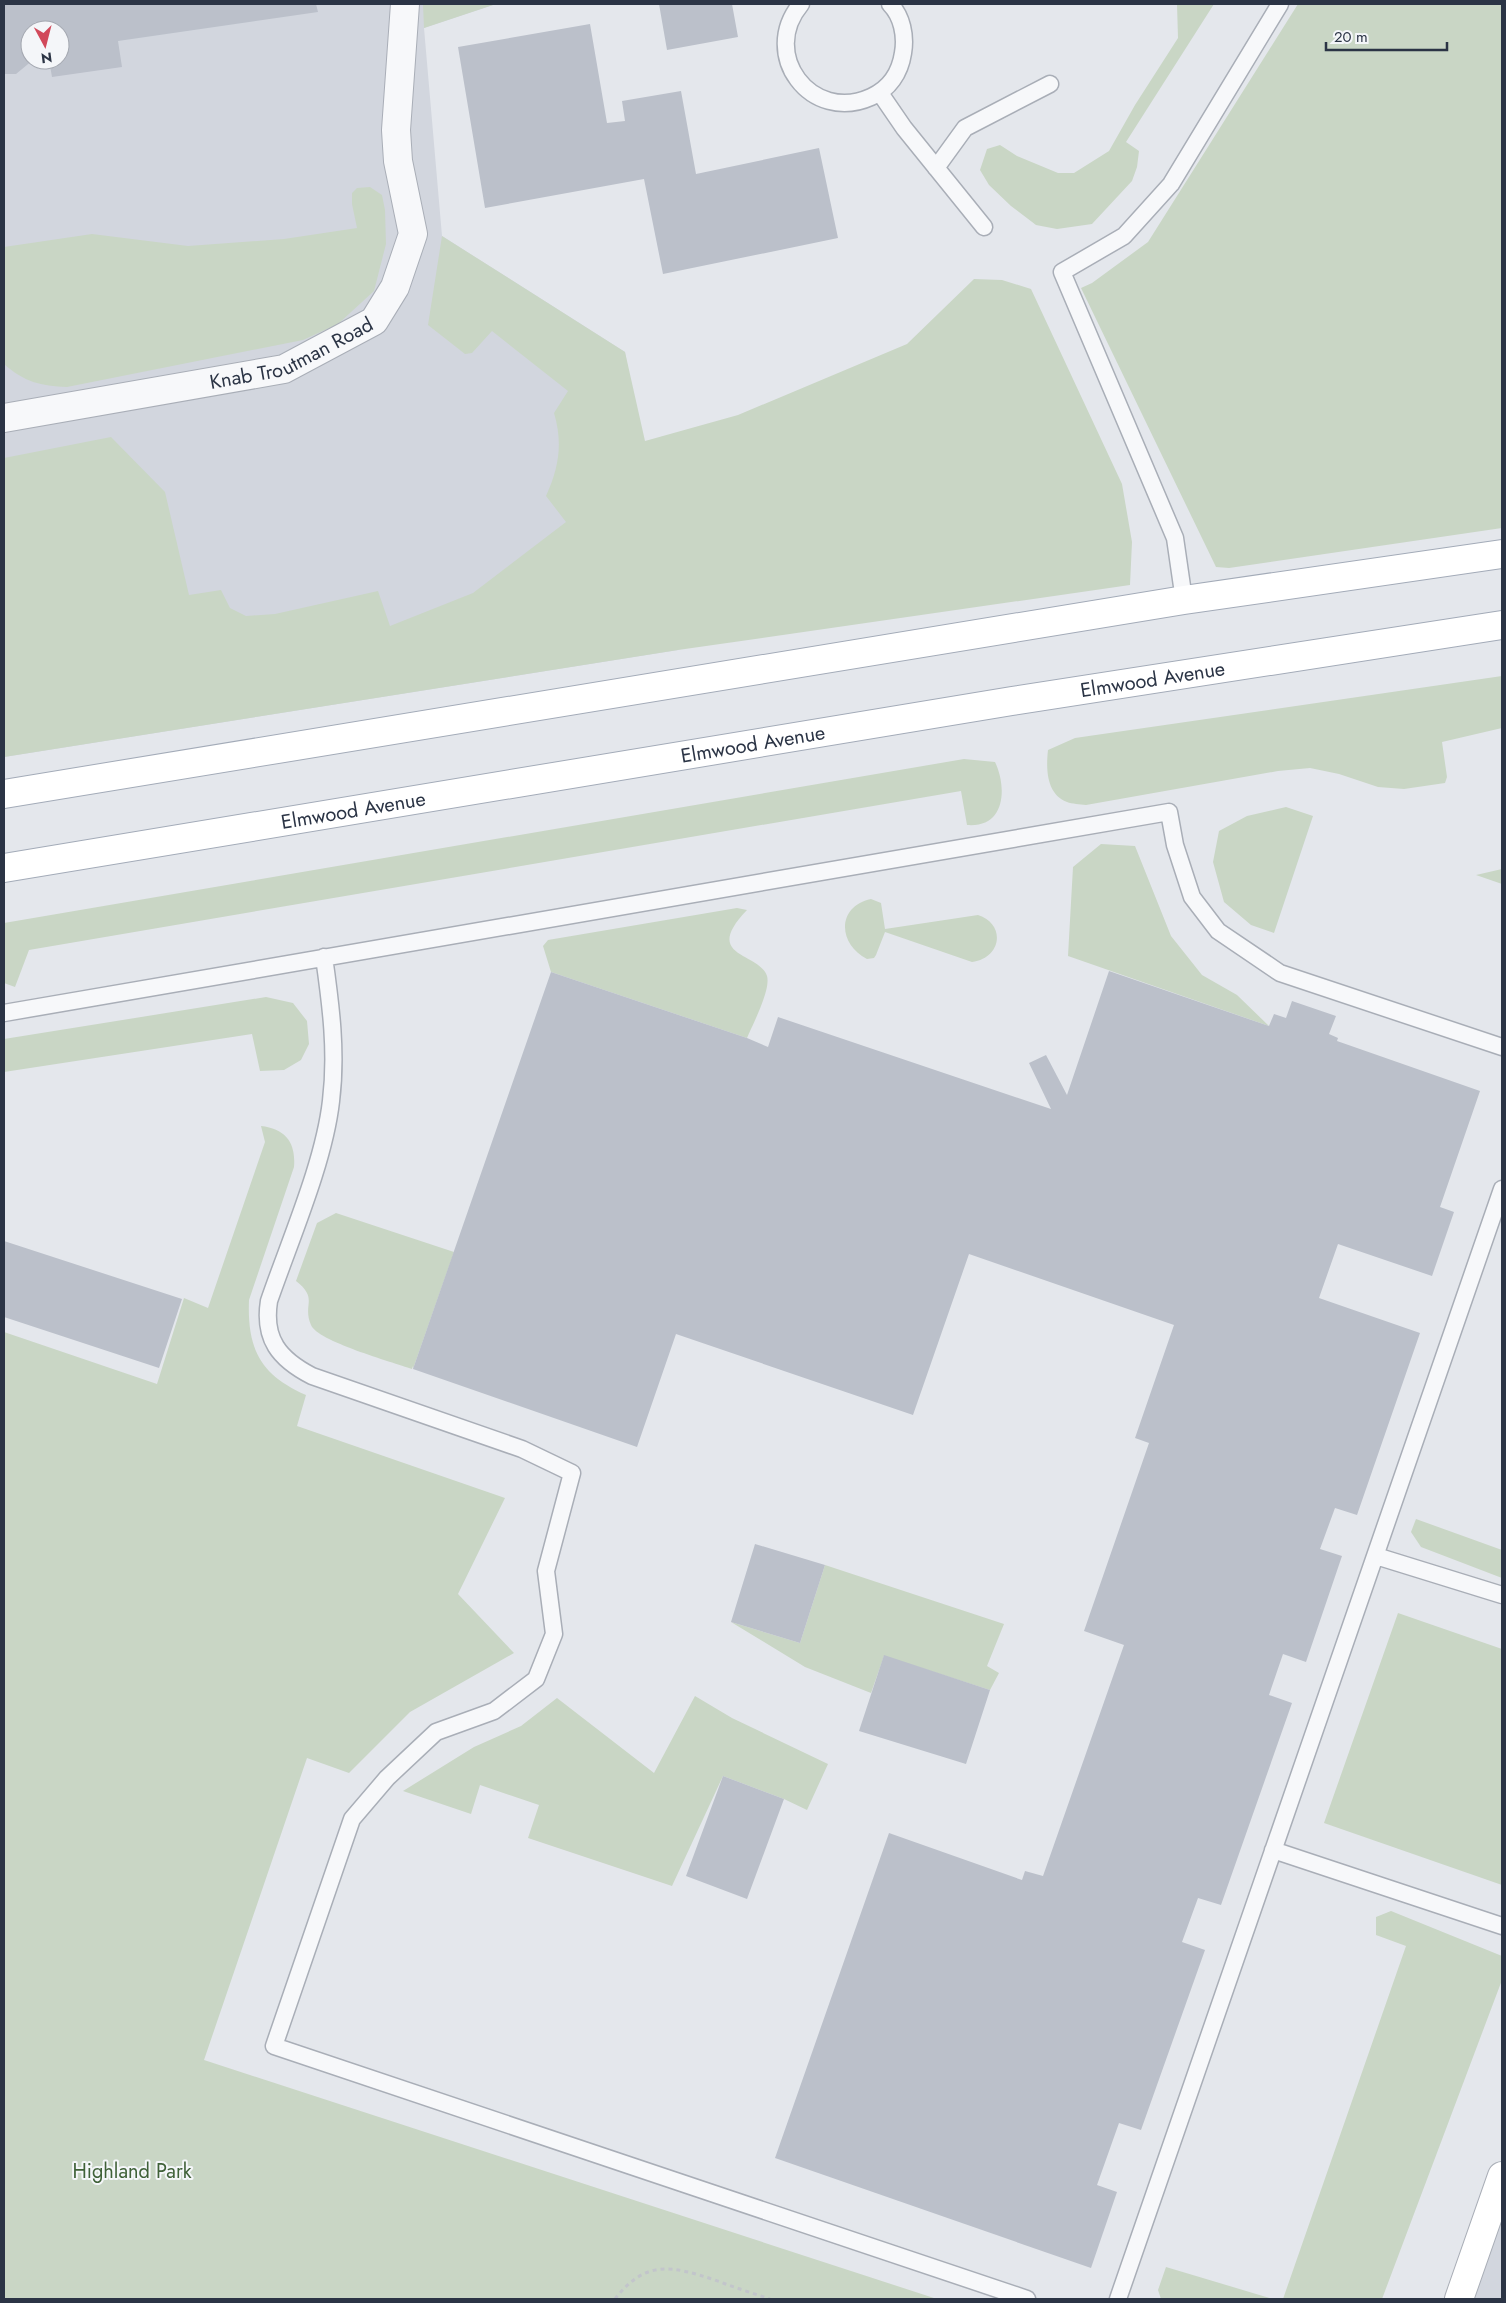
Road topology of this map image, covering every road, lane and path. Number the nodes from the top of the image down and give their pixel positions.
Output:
1 (405, 4) edge
2 (801, 4) edge
3 (890, 4) edge
4 (1280, 4) edge
5 (1050, 84) dead end
6 (880, 93) junction
7 (936, 168) junction
8 (984, 227) dead end
9 (4, 418) edge
10 (1502, 554) edge
11 (1184, 600) junction
12 (1502, 625) edge
13 (4, 794) edge
14 (4, 868) edge
15 (324, 958) junction
16 (4, 1013) edge
17 (1502, 1047) edge
18 (1502, 1189) edge
19 (1376, 1556) junction
20 (1502, 1595) edge
21 (1273, 1850) junction
22 (1502, 1926) edge
23 (1502, 2179) edge
24 (615, 2299) edge
25 (770, 2299) edge
26 (1027, 2299) edge
27 (1118, 2299) edge
28 (1459, 2299) edge

1 - 9 street, Knab Troutman Road
2 - 6 lane
3 - 6 lane
4 - 11 lane
5 - 7 lane
6 - 7 lane
7 - 8 lane
10 - 11 main road
11 - 13 main road
12 - 14 main road, Elmwood Avenue
15 - 16 lane
15 - 17 lane
15 - 26 lane
18 - 19 lane
19 - 20 lane
19 - 21 lane
21 - 22 lane
21 - 27 lane
23 - 28 main road
24 - 25 path

